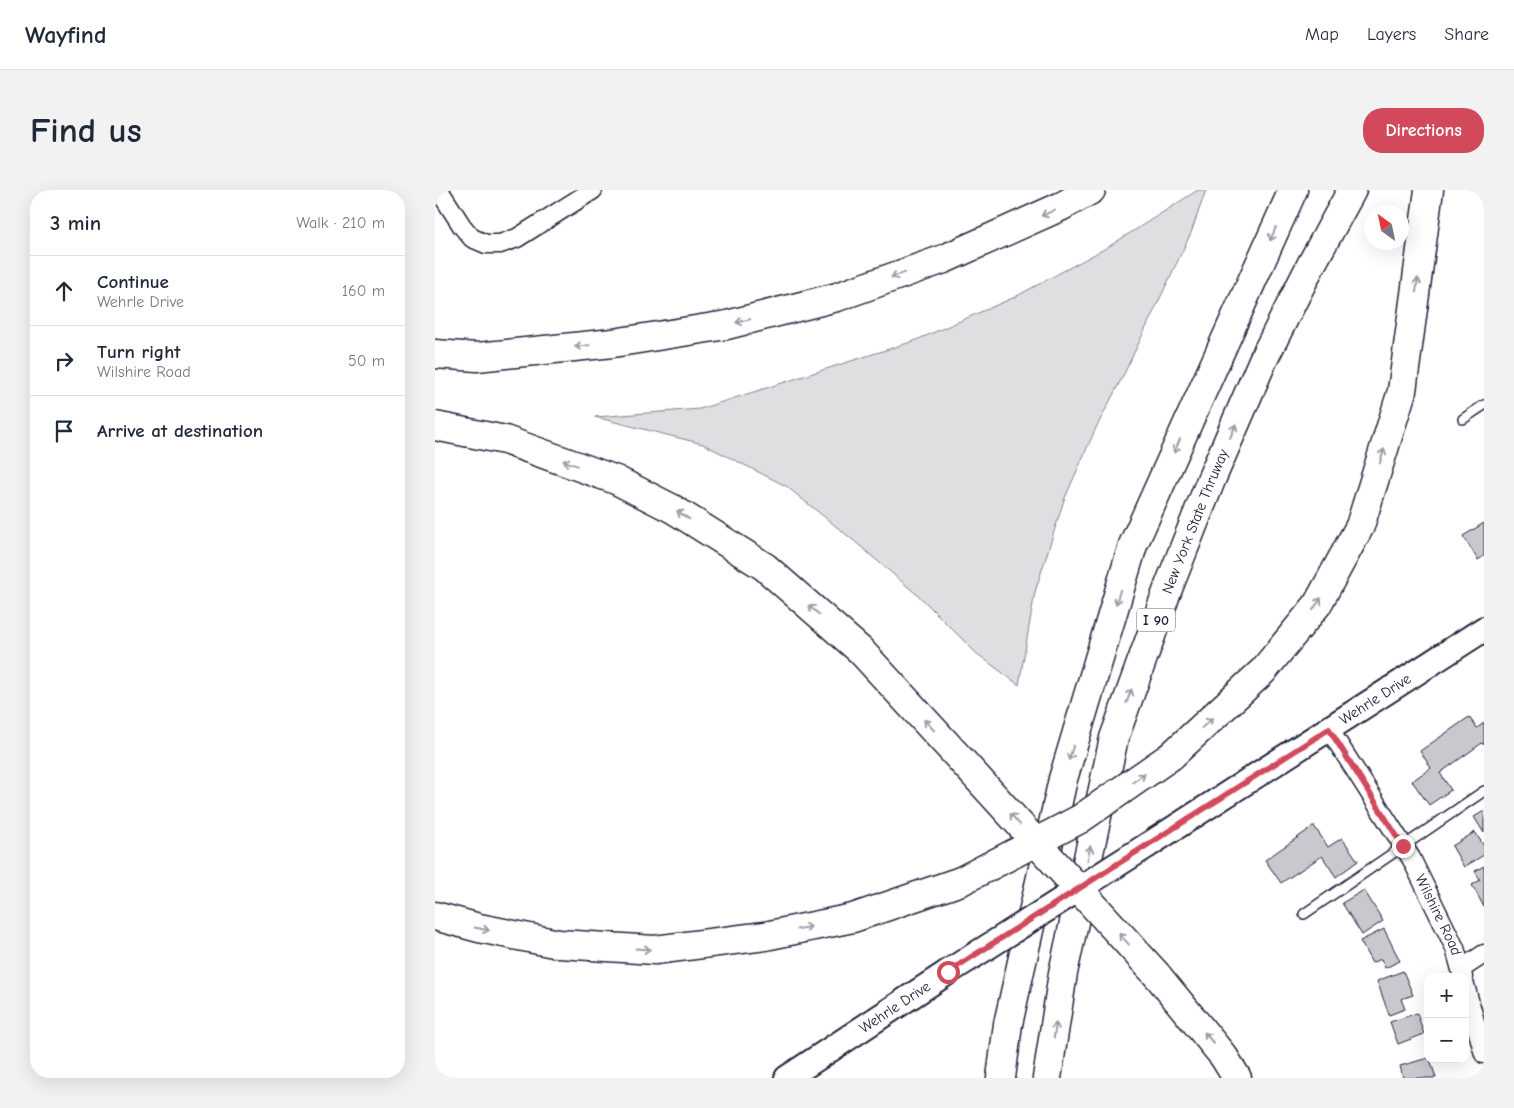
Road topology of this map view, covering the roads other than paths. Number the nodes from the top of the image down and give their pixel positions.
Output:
1 (439, 190) edge
2 (593, 190) edge
3 (1091, 190) edge
4 (1293, 190) edge
5 (1352, 190) edge
6 (1429, 190) edge
7 (435, 354) edge
8 (1484, 405) edge
9 (1463, 419) dead end
10 (435, 426) edge
11 (1484, 629) edge
12 (1329, 729) junction
13 (1484, 791) edge
14 (1403, 846) junction
15 (1304, 914) dead end
16 (435, 916) edge
17 (1484, 954) edge
18 (1462, 973) edge
19 (1467, 973) edge
20 (1469, 999) edge
21 (1484, 1054) edge
22 (787, 1078) edge
23 (1001, 1078) edge
24 (1047, 1078) edge
25 (1237, 1078) edge

1 - 2 street
3 -> 7 highway
4 -> 23 highway, I 90
24 -> 5 highway, New York State Thruway / I 90
16 -> 6 highway, bridge
8 - 9 lane
25 -> 10 highway, bridge
11 - 12 street, Wehrle Drive
12 - 14 street, Wilshire Road
12 - 22 street, Wehrle Drive, bridge
13 - 14 lane
14 - 15 lane
14 - 18 street, Wilshire Road
17 - 19 street
20 - 21 street, Wilshire Road

